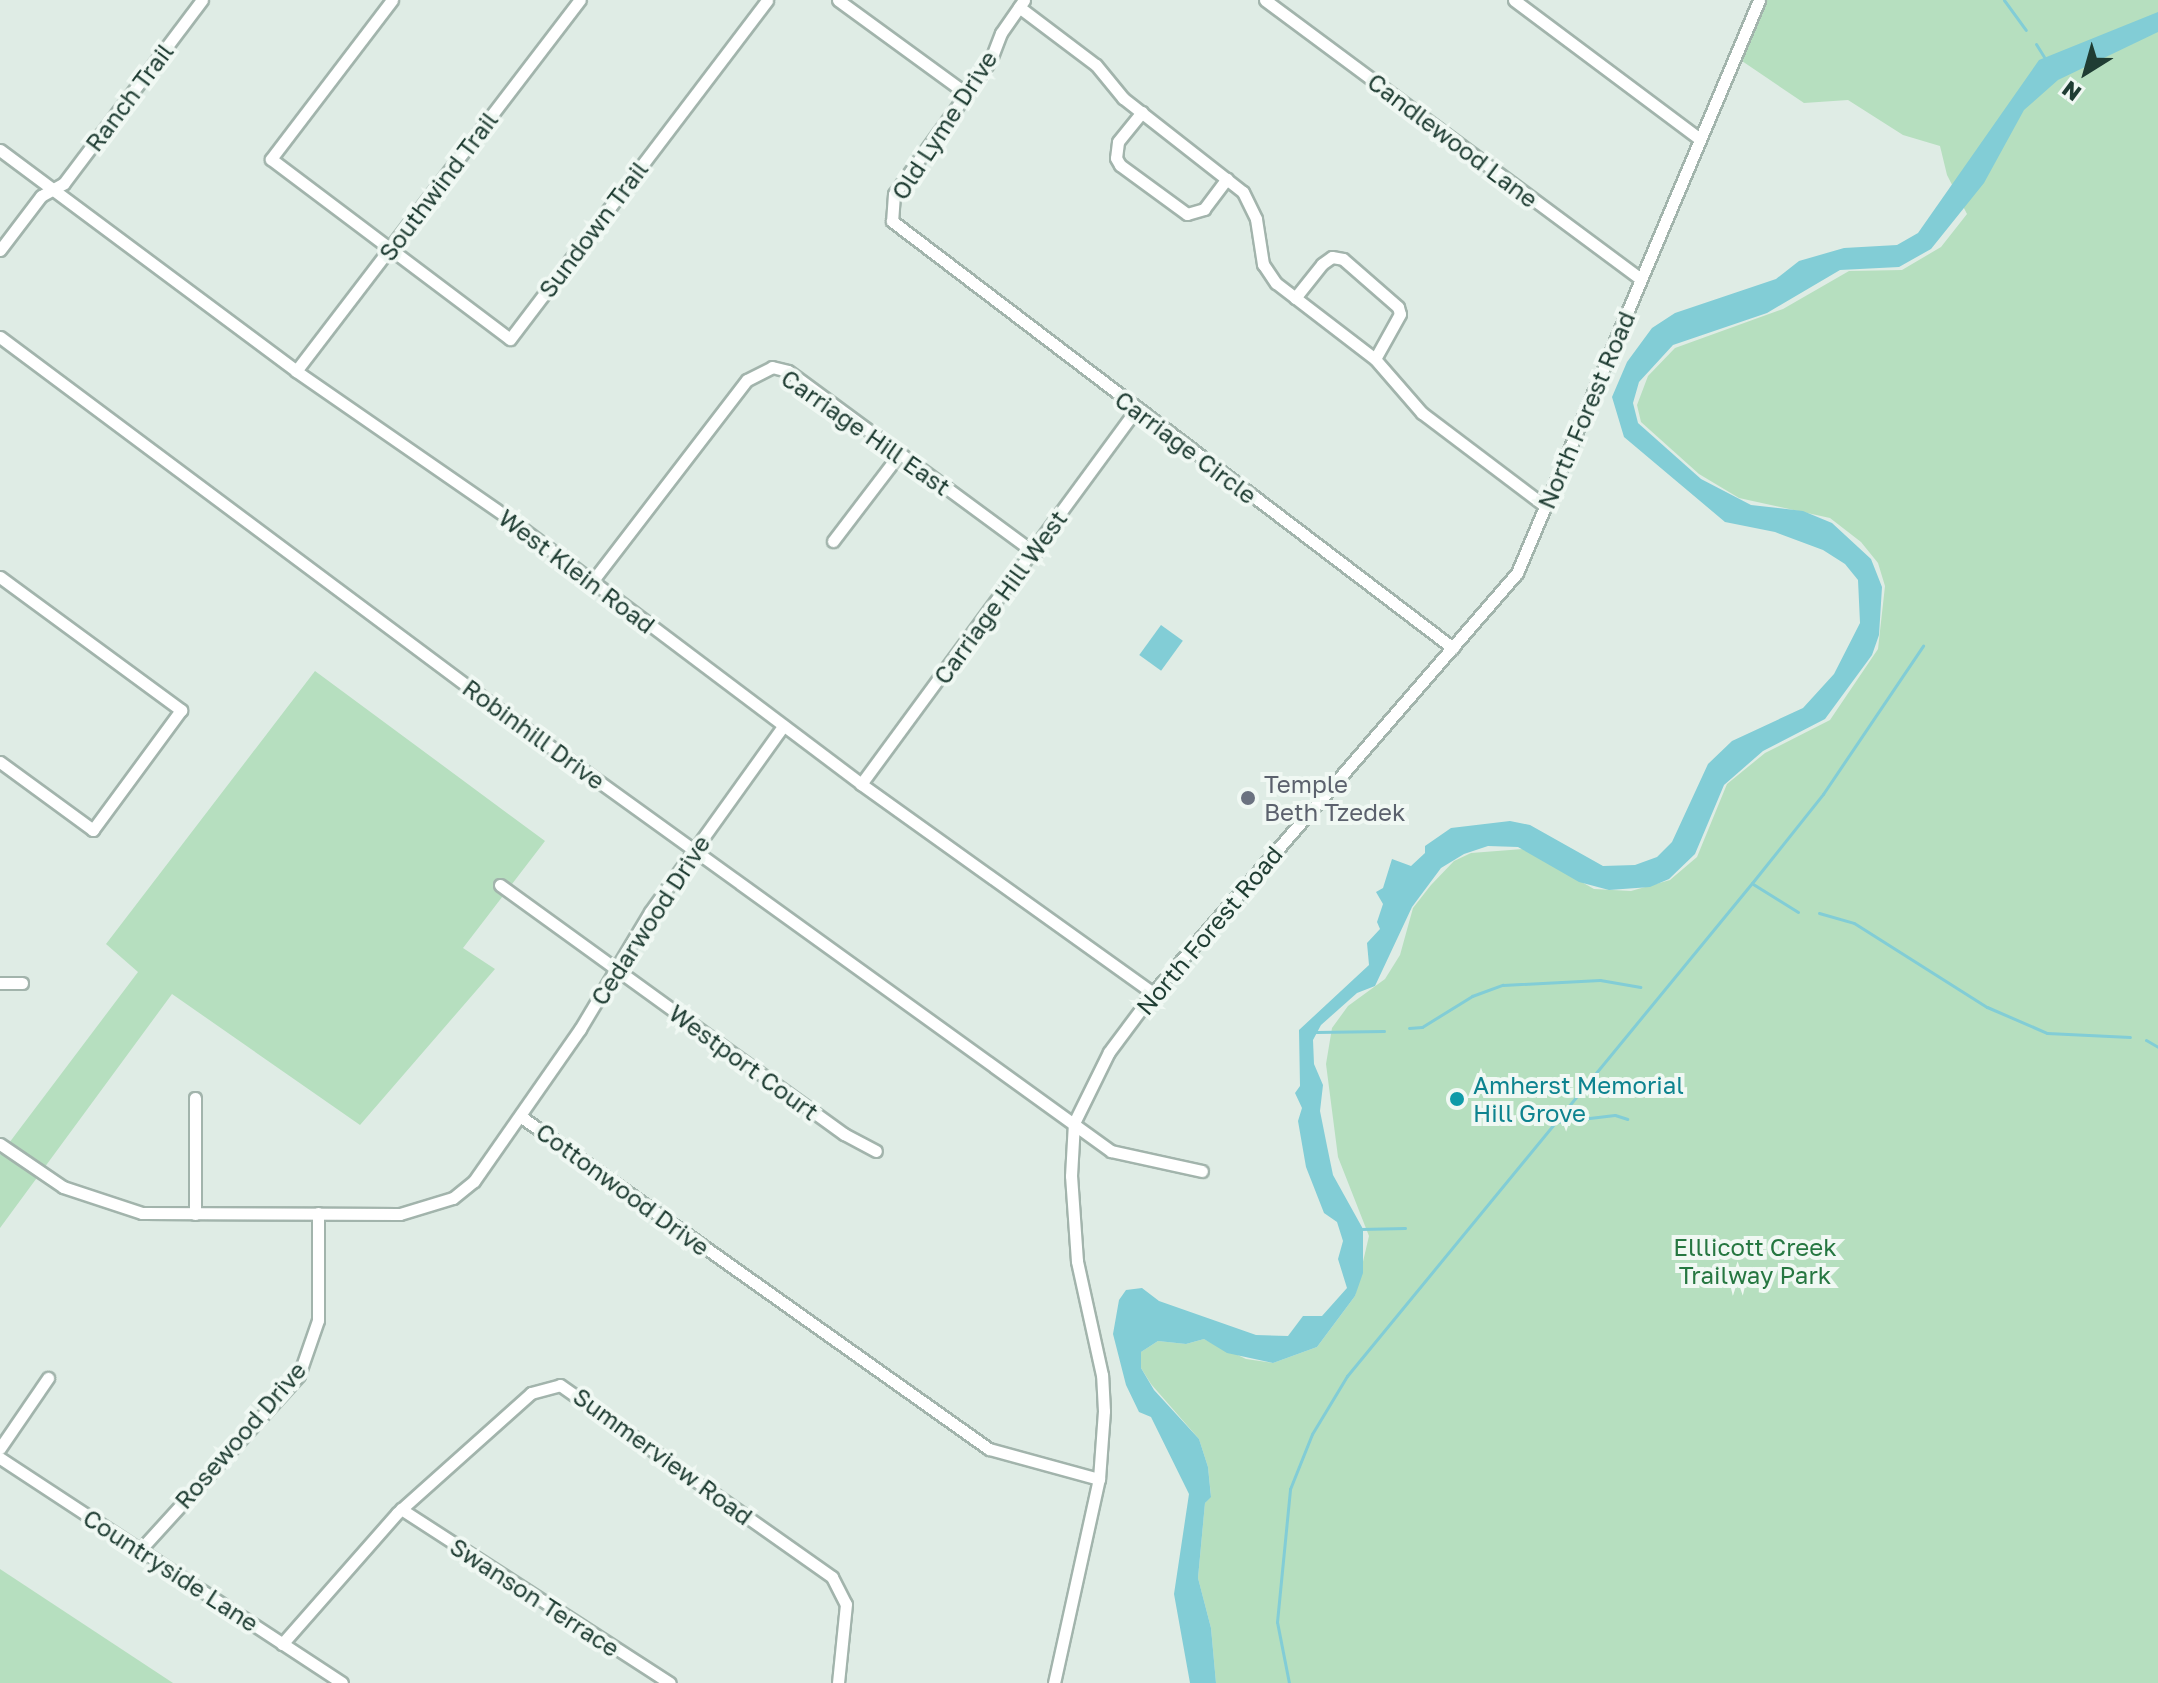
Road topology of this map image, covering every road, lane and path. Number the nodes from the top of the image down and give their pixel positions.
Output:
1 (202, 0) edge
2 (392, 0) edge
3 (580, 0) edge
4 (767, 0) edge
5 (838, 0) edge
6 (1265, 0) edge
7 (1514, 0) edge
8 (1759, 0) edge
9 (1022, 3) edge
10 (967, 94) junction
11 (1142, 112) junction
12 (1700, 139) junction
13 (0, 150) edge
14 (1227, 179) junction
15 (51, 189) junction
16 (919, 245) joint
17 (390, 249) junction
18 (0, 250) edge
19 (1641, 279) junction
20 (1295, 298) junction
21 (0, 337) edge
22 (1375, 359) junction
23 (296, 371) junction
24 (1136, 409) junction
25 (900, 453) junction
26 (1545, 506) junction
27 (833, 541) dead end
28 (1035, 553) junction
29 (0, 577) edge
30 (591, 583) junction
31 (1453, 648) junction
32 (783, 726) junction
33 (0, 762) edge
34 (861, 784) junction
35 (694, 850) junction
36 (500, 885) dead end
37 (615, 970) junction
38 (0, 983) edge
39 (22, 983) dead end
40 (1153, 993) junction
41 (195, 1098) dead end
42 (520, 1116) junction
43 (1074, 1123) junction
44 (0, 1144) edge
45 (876, 1151) dead end
46 (1202, 1171) dead end
47 (318, 1213) junction
48 (195, 1214) junction
49 (48, 1378) dead end
50 (0, 1448) edge
51 (0, 1458) edge
52 (1099, 1479) junction
53 (401, 1509) junction
54 (140, 1550) junction
55 (282, 1644) junction
56 (342, 1683) edge
57 (670, 1683) edge
58 (838, 1683) edge
59 (1054, 1683) edge

1 - 15 street, Ranch Trail
2 - 17 street
3 - 17 street, Southwind Trail
4 - 17 street, Sundown Trail
5 - 10 street
6 - 19 street, Candlewood Lane
7 - 12 street
8 - 12 street, North Forest Road
9 - 10 street, Old Lyme Drive
9 - 11 street
10 - 16 street, Old Lyme Drive
11 - 14 street
11 - 14 street
12 - 19 street, North Forest Road
13 - 15 street, West Klein Road
14 - 20 street
15 - 18 street, Ranch Trail
15 - 23 street, West Klein Road
16 - 24 street, Carriage Circle
17 - 23 street, Southwind Trail
19 - 26 street, North Forest Road
20 - 22 street
20 - 22 street
21 - 35 street, Robinhill Drive
22 - 26 street
23 - 30 street, West Klein Road
24 - 28 street, Carriage Hill West
24 - 31 street, Carriage Circle
25 - 27 street
25 - 28 street, Carriage Hill East
25 - 30 street, Carriage Hill East
26 - 31 street, North Forest Road
28 - 34 street, Carriage Hill West
29 - 33 street
30 - 32 street, West Klein Road
31 - 40 street, North Forest Road
32 - 34 street, West Klein Road
32 - 35 street, Cedarwood Drive
34 - 40 street, West Klein Road
35 - 37 street, Cedarwood Drive
35 - 43 street, Robinhill Drive
36 - 37 street, Westport Court
37 - 42 street, Cedarwood Drive
37 - 45 street, Westport Court
38 - 39 street
40 - 43 street, North Forest Road
41 - 48 street
42 - 47 street, Cottonwood Drive
42 - 52 street, Cottonwood Drive
43 - 46 street, Robinhill Drive
43 - 52 street, North Forest Road
44 - 48 street, Cottonwood Drive
47 - 48 street, Cottonwood Drive
47 - 54 street, Rosewood Drive
49 - 50 street
51 - 54 street, Countryside Lane
52 - 59 street, North Forest Road
53 - 55 street, Summerview Road
53 - 57 street, Swanson Terrace
53 - 58 street, Summerview Road
54 - 55 street, Countryside Lane
55 - 56 street, Countryside Lane

